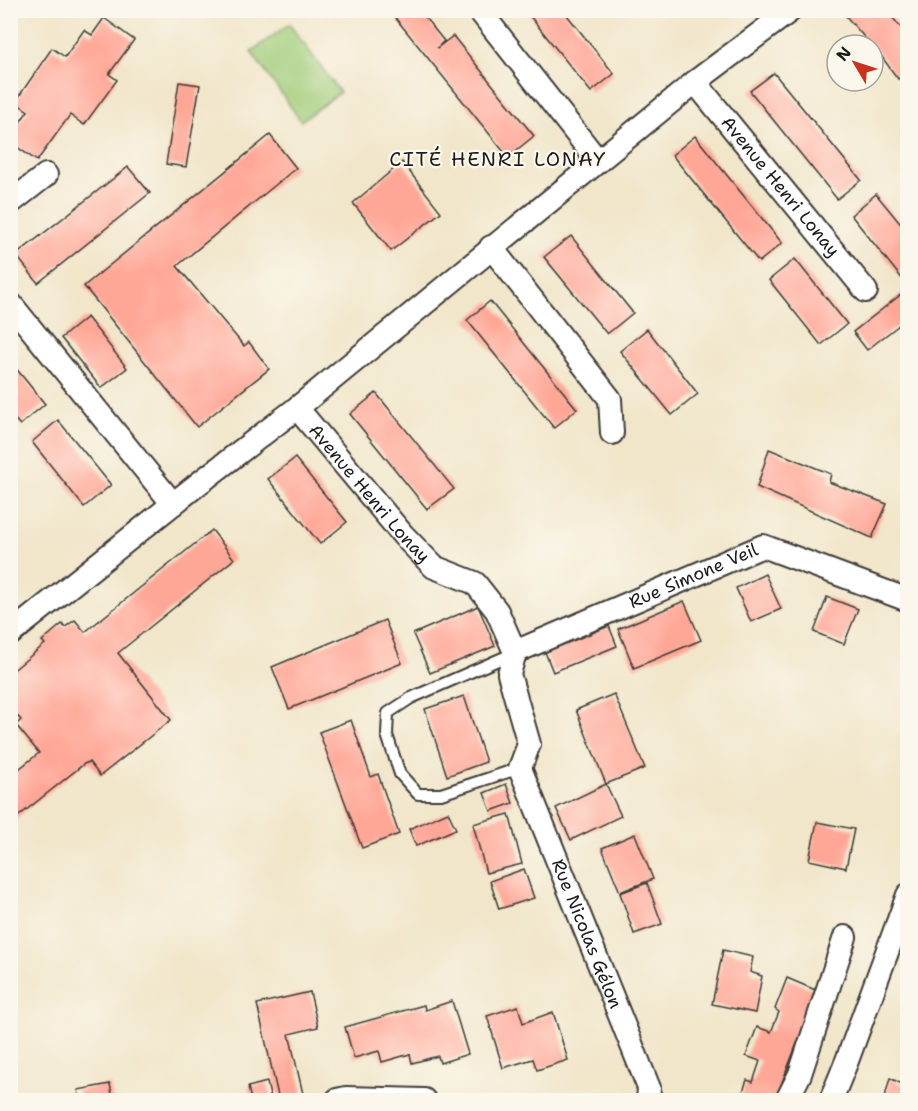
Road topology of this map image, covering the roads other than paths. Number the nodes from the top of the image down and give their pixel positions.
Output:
1 (479, 10) edge
2 (786, 12) edge
3 (695, 82) junction
4 (598, 160) junction
5 (46, 175) dead end
6 (10, 203) edge
7 (490, 248) junction
8 (866, 291) dead end
9 (10, 303) edge
10 (297, 408) junction
11 (612, 433) dead end
12 (173, 504) junction
13 (908, 600) edge
14 (10, 634) edge
15 (515, 652) junction
16 (520, 768) junction
17 (908, 895) edge
18 (846, 937) dead end
19 (337, 1101) edge
20 (424, 1101) edge
21 (648, 1101) edge
22 (787, 1101) edge
23 (831, 1101) edge

1 - 4 street
2 - 3 street, Avenue Henri Lonay
3 - 4 street, Avenue Henri Lonay
3 - 8 street, Avenue Henri Lonay
4 - 7 street, Avenue Henri Lonay
5 - 6 street
7 - 10 street, Avenue Henri Lonay
7 - 11 street
9 - 12 street
10 - 12 street, Avenue Henri Lonay
10 - 15 street, Avenue Henri Lonay
12 - 14 street, Avenue Henri Lonay
13 - 15 street, Rue Simone Veil
15 - 16 street
15 - 16 lane
16 - 21 street, Rue Nicolas Gélon
17 - 23 street
18 - 22 street
19 - 20 street

